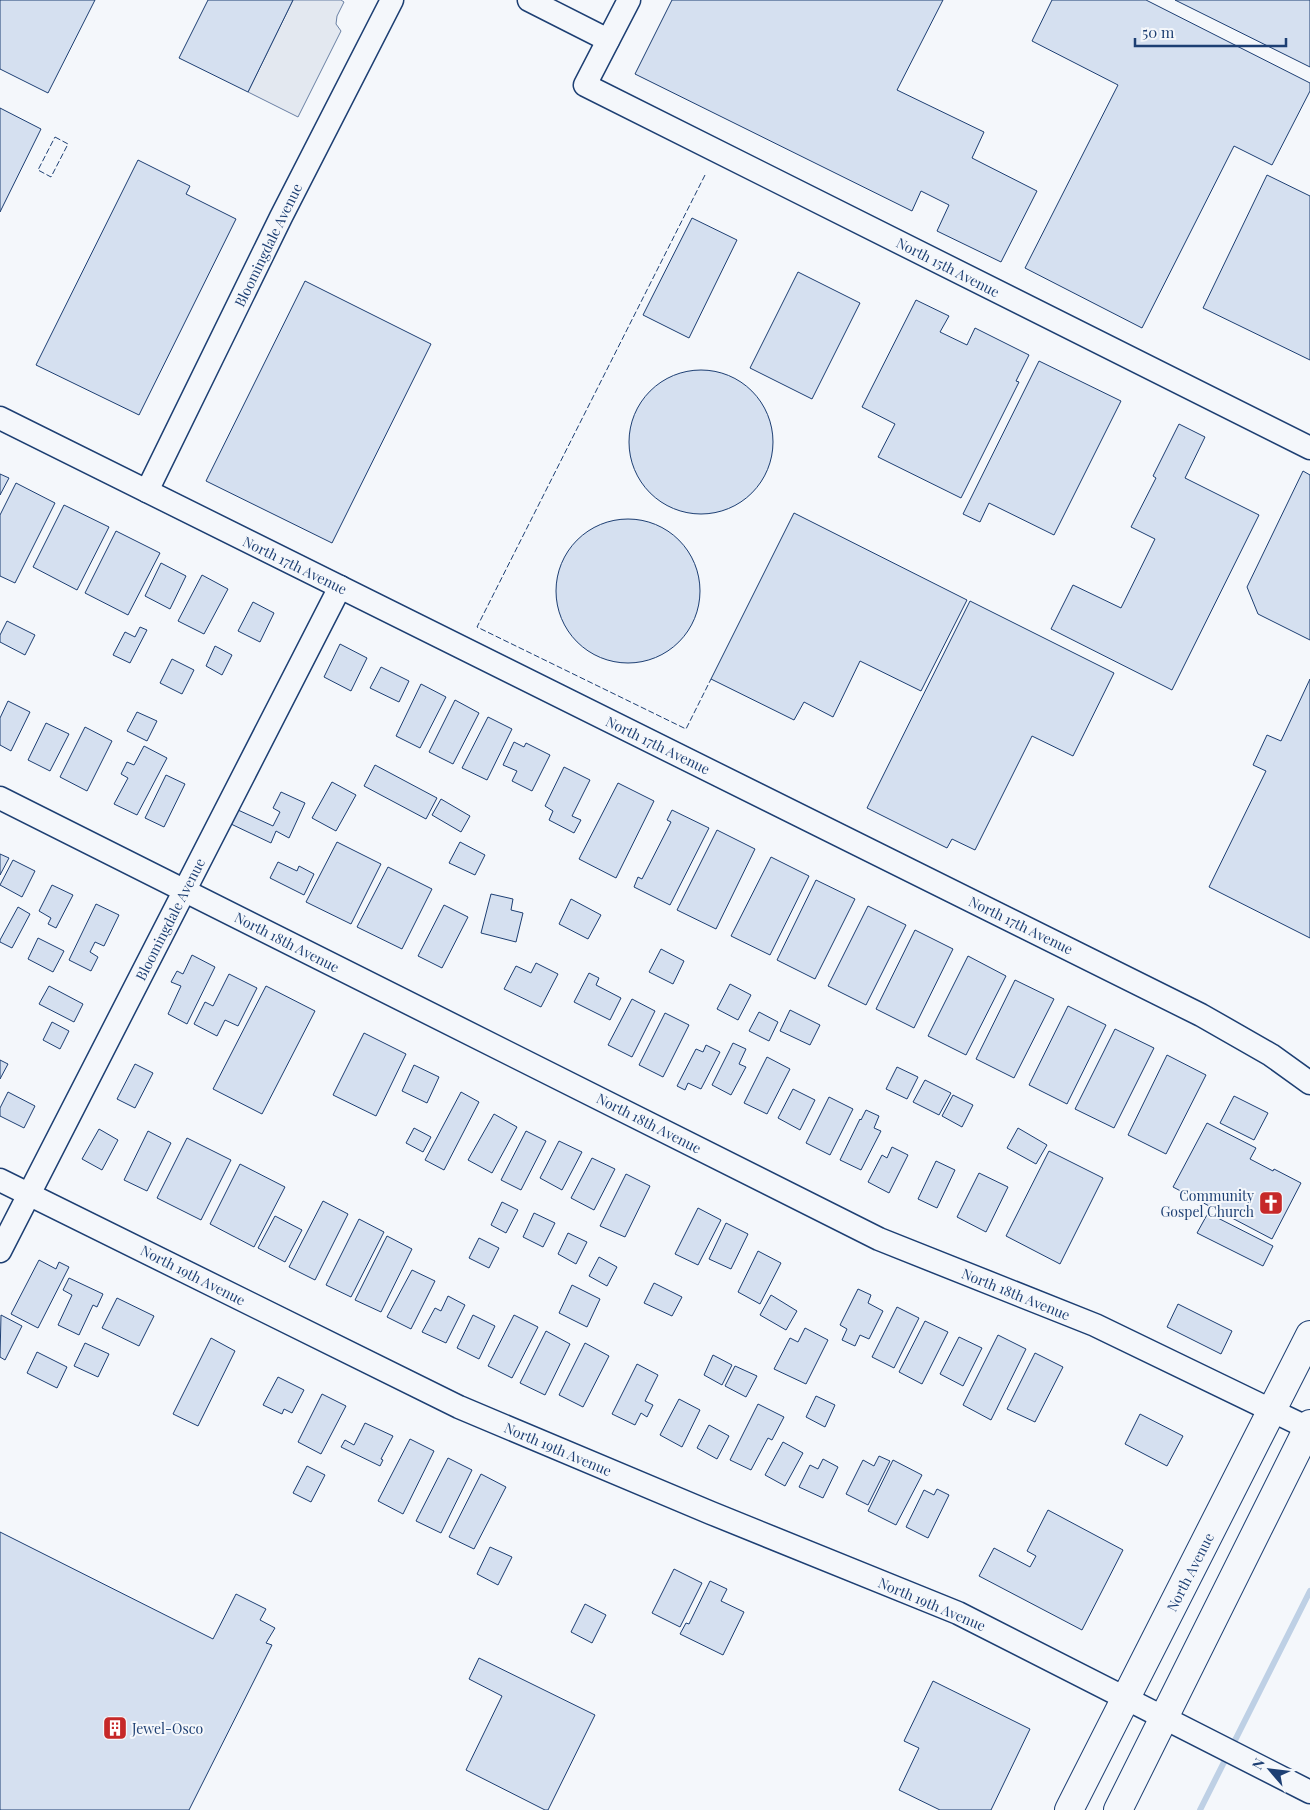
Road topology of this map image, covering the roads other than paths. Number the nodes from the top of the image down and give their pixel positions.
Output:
1 (392, 0) edge
2 (529, 0) edge
3 (629, 0) edge
4 (608, 40) junction
5 (0, 418) edge
6 (1310, 448) edge
7 (147, 491) junction
8 (340, 587) junction
9 (0, 798) edge
10 (185, 890) junction
11 (1310, 1083) edge
12 (0, 1180) edge
13 (28, 1194) junction
14 (0, 1251) edge
15 (1310, 1335) edge
16 (1272, 1410) junction
17 (1309, 1426) edge
18 (1126, 1697) junction
19 (1165, 1718) junction
20 (1310, 1792) edge
21 (1069, 1810) edge
22 (1118, 1810) edge

1 - 7 street, Bloomingdale Avenue
2 - 4 street
3 - 4 street
4 - 6 street, North 15th Avenue
5 - 7 street, North 17th Avenue
7 - 8 street, North 17th Avenue
8 - 10 street, Bloomingdale Avenue
8 - 11 street, North 17th Avenue
9 - 10 street, North 18th Avenue
10 - 13 street, Bloomingdale Avenue
10 - 16 street, North 18th Avenue
12 - 13 street, North 19th Avenue
13 - 14 street, Bloomingdale Avenue
13 - 18 street, North 19th Avenue
15 - 16 main road, North Avenue
16 - 17 street, North 18th Avenue
16 - 18 main road, North Avenue
17 - 19 main road
18 - 19 street, North 19th Avenue
18 - 21 main road, North Avenue
19 - 20 street, North 19th Avenue
19 - 22 main road

